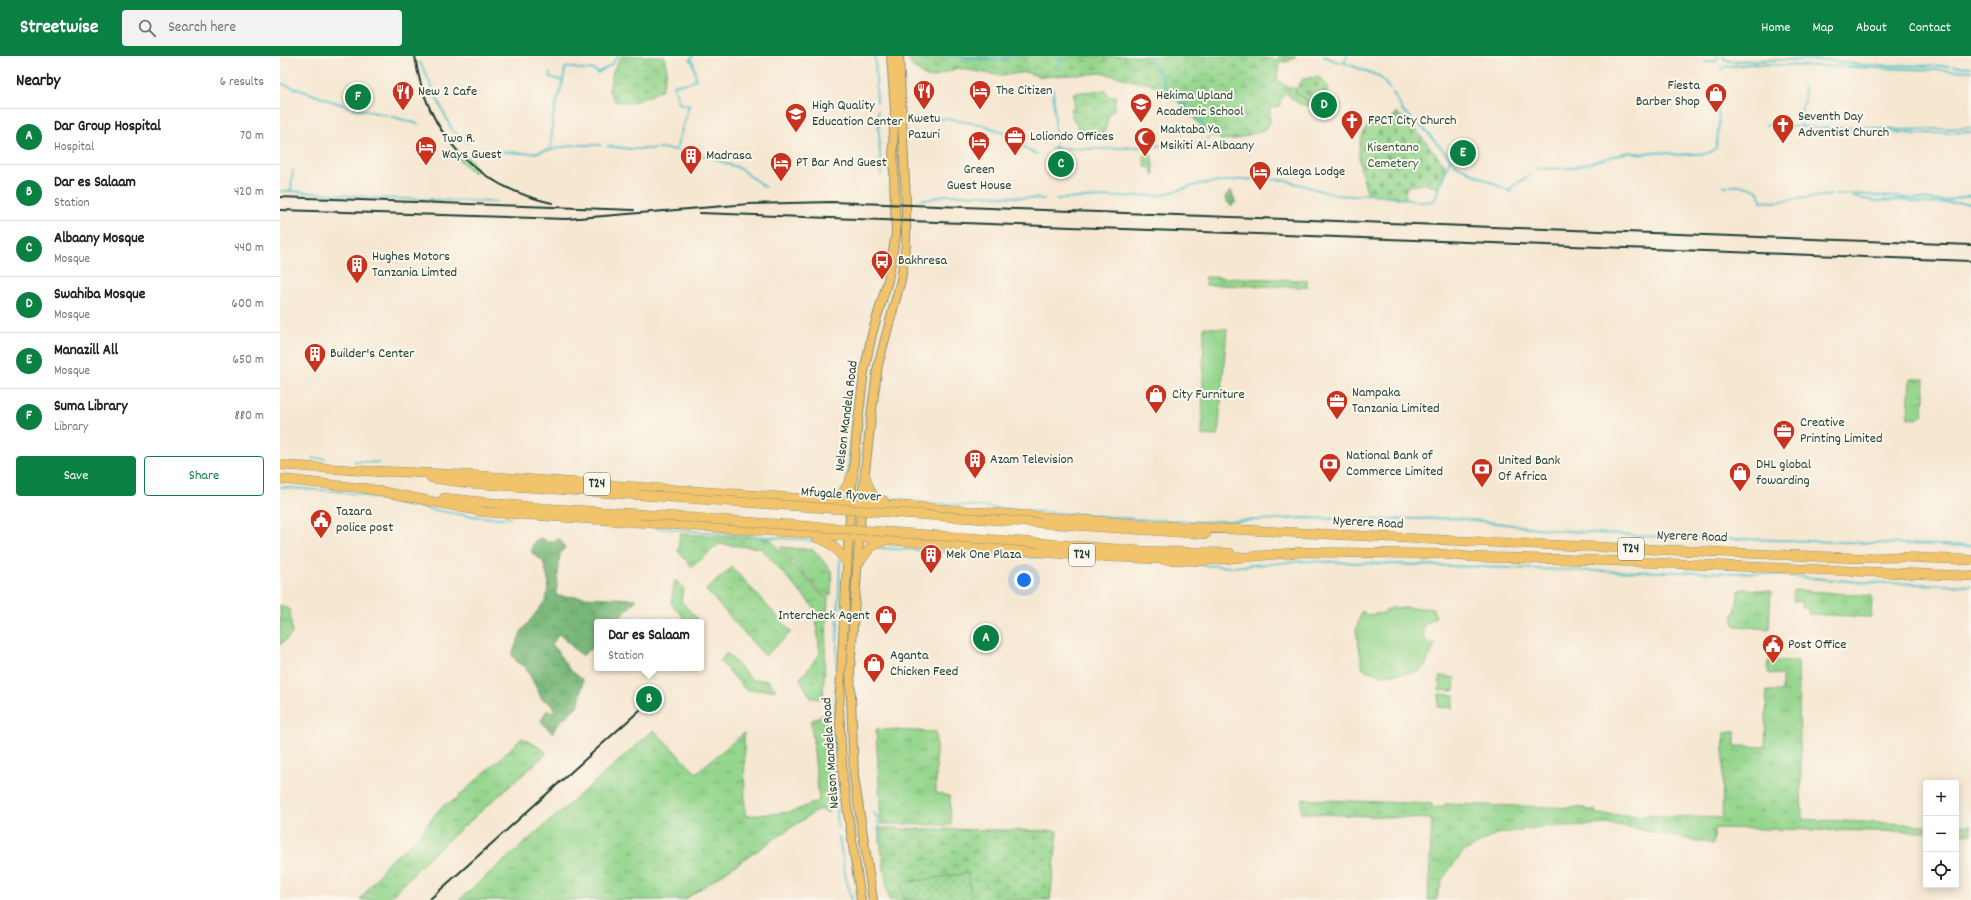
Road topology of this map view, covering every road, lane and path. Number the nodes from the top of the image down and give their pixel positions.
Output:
1 (891, 56) edge
2 (899, 56) edge
3 (280, 464) edge
4 (378, 471) junction
5 (853, 473) junction
6 (865, 474) junction
7 (280, 479) edge
8 (364, 488) junction
9 (817, 500) junction
10 (851, 502) junction
11 (862, 503) junction
12 (911, 506) junction
13 (801, 533) junction
14 (1291, 533) junction
15 (849, 537) junction
16 (860, 538) junction
17 (890, 540) junction
18 (1303, 552) junction
19 (1971, 560) edge
20 (847, 564) junction
21 (858, 564) junction
22 (1971, 576) edge
23 (861, 900) edge
24 (874, 900) edge

1 - 5 main road, Nelson Mandela Road
2 - 6 main road, Nelson Mandela Road
3 - 4 highway, T24
4 - 9 highway, T24
4 - 14 highway, Mfugale flyover, bridge
5 - 9 highway
5 - 10 main road, Nelson Mandela Road
6 - 11 main road, Nelson Mandela Road
6 - 12 highway
7 - 8 highway, T24
8 - 13 highway, T24
8 - 18 highway, bridge
9 - 10 highway, T24
10 - 11 highway, T24
10 - 15 main road, Nelson Mandela Road
11 - 12 highway, T24
11 - 16 main road, Nelson Mandela Road
12 - 14 highway, T24
13 - 15 highway, T24
13 - 20 highway
14 - 19 highway, Nyerere Road / T24
15 - 16 highway, T24
15 - 20 main road, Nelson Mandela Road
16 - 17 highway, T24
16 - 21 main road, Nelson Mandela Road
17 - 18 highway, T24
17 - 21 highway
18 - 22 highway, Nyerere Road / T24
20 - 23 main road, Nelson Mandela Road
21 - 24 main road, Nelson Mandela Road

